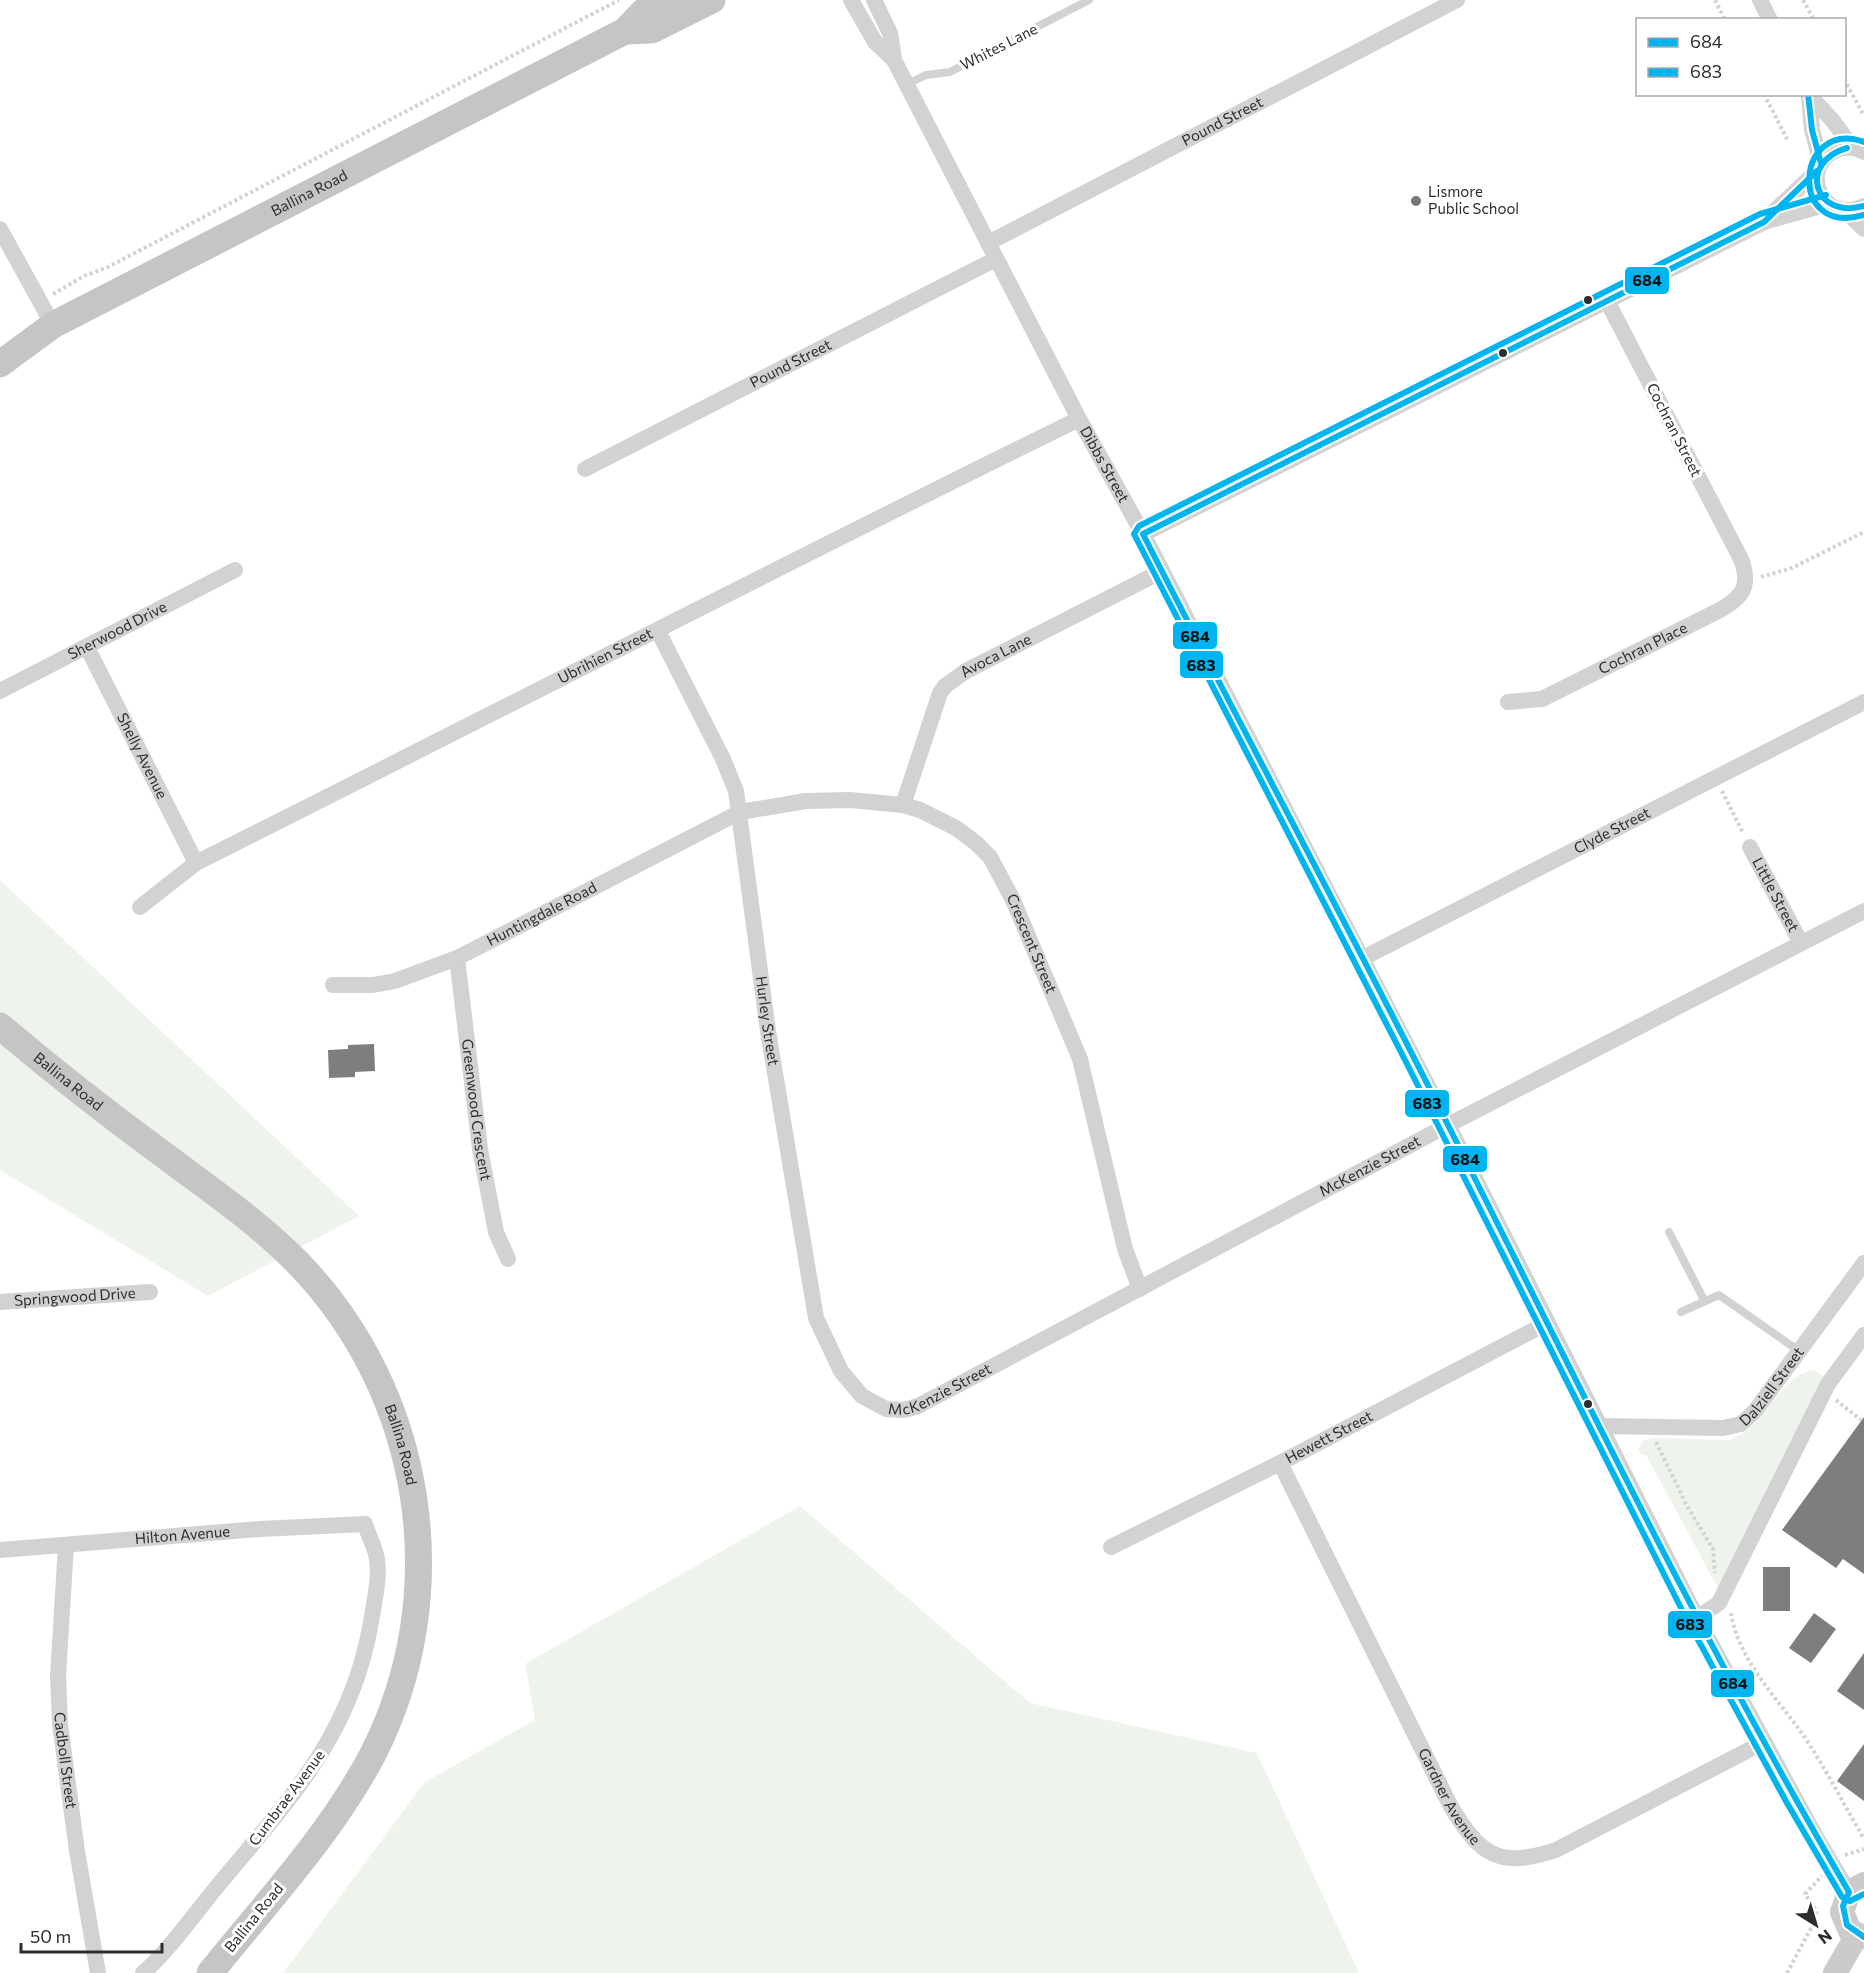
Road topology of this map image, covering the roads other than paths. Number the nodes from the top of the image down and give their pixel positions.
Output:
1 (667, 0) edge
2 (712, 0) edge
3 (851, 0) edge
4 (874, 0) edge
5 (1089, 0) edge
6 (1457, 0) edge
7 (1760, 0) edge
8 (1769, 18) edge
9 (625, 31) junction
10 (894, 60) junction
11 (907, 84) junction
12 (1809, 96) edge
13 (1810, 96) edge
14 (1858, 150) edge
15 (1819, 167) junction
16 (1828, 204) junction
17 (1864, 206) edge
18 (1845, 211) junction
19 (1764, 222) junction
20 (0, 229) edge
21 (1864, 229) edge
22 (988, 243) junction
23 (996, 259) junction
24 (1606, 299) junction
25 (53, 325) junction
26 (0, 364) edge
27 (1079, 419) junction
28 (585, 469) dead end
29 (1143, 534) junction
30 (235, 570) dead end
31 (1162, 571) junction
32 (1746, 580) joint
33 (658, 631) junction
34 (87, 648) junction
35 (0, 691) edge
36 (1508, 702) dead end
37 (1864, 702) edge
38 (903, 805) junction
39 (740, 812) junction
40 (1750, 847) road end
41 (196, 863) junction
42 (140, 907) dead end
43 (1864, 911) edge
44 (1801, 944) junction
45 (457, 958) junction
46 (1361, 959) junction
47 (333, 986) dead end
48 (0, 1026) edge
49 (1448, 1125) junction
50 (1669, 1232) dead end
51 (508, 1259) dead end
52 (1864, 1263) edge
53 (1140, 1289) junction
54 (150, 1292) dead end
55 (1704, 1300) junction
56 (0, 1302) edge
57 (1681, 1312) dead end
58 (1547, 1323) junction
59 (1864, 1335) edge
60 (1799, 1351) junction
61 (874, 1405) joint
62 (1600, 1426) junction
63 (1280, 1463) junction
64 (364, 1524) joint
65 (66, 1545) junction
66 (1111, 1547) dead end
67 (0, 1550) edge
68 (1697, 1618) junction
69 (1764, 1742) junction
70 (1856, 1888) edge
71 (1860, 1936) edge
72 (99, 1973) edge
73 (143, 1973) edge
74 (210, 1973) edge
75 (1835, 1973) edge

1 - 9 main road, Ballina Road
2 - 9 main road, Ballina Road
3 - 10 street, Dibbs Street
4 - 10 street, Dibbs Street
5 - 11 lane, Whites Lane
6 - 22 street, Pound Street
7 - 8 street
9 - 25 main road, Ballina Road
10 - 11 street, Dibbs Street
11 - 22 street, Dibbs Street
12 - 15 street
13 - 14 street
14 - 15 street
15 - 16 street
15 - 19 street
16 - 18 street
16 - 19 street
17 - 18 street
18 - 21 street
19 - 24 street
20 - 25 street
22 - 23 street, Dibbs Street
23 - 27 street, Dibbs Street
23 - 28 street, Pound Street
24 - 29 street
24 - 32 street, Cochran Street
25 - 26 main road, Ballina Road
27 - 29 street, Dibbs Street
27 - 33 street, Ubrihien Street
29 - 31 street, Dibbs Street
30 - 34 street, Sherwood Drive
31 - 38 street, Avoca Lane
31 - 46 street, Dibbs Street
32 - 36 street, Cochran Place
33 - 39 street, Hurley Street
33 - 41 street, Ubrihien Street
34 - 35 street, Sherwood Drive
34 - 41 street, Shelly Avenue
37 - 46 street, Clyde Street
38 - 39 street, Crescent Street
38 - 53 street, Crescent Street
39 - 45 street, Huntingdale Road
39 - 61 street, Hurley Street
40 - 44 street, Little Street
41 - 42 street, Ubrihien Street
43 - 44 street, McKenzie Street
44 - 49 street, McKenzie Street
45 - 47 street, Huntingdale Road
45 - 51 street, Greenwood Crescent
46 - 49 street, Dibbs Street
48 - 74 main road, Ballina Road
49 - 53 street, McKenzie Street
49 - 58 street, Dibbs Street
50 - 55 lane
52 - 60 street, Dalziell Street
53 - 61 street, McKenzie Street
54 - 56 street, Springwood Drive
55 - 57 lane
55 - 60 lane
58 - 62 street, Dibbs Street
58 - 63 street, Hewett Street
59 - 68 street
60 - 62 street, Dalziell Street
62 - 68 street, Dibbs Street
63 - 66 street, Hewett Street
63 - 69 street, Gardner Avenue
64 - 65 street, Hilton Avenue
64 - 73 street, Cumbrae Avenue
65 - 67 street, Hilton Avenue
65 - 72 street, Cadboll Street
68 - 69 street, Dibbs Street
69 - 70 street, Dibbs Street
70 - 71 main road
71 - 75 main road

